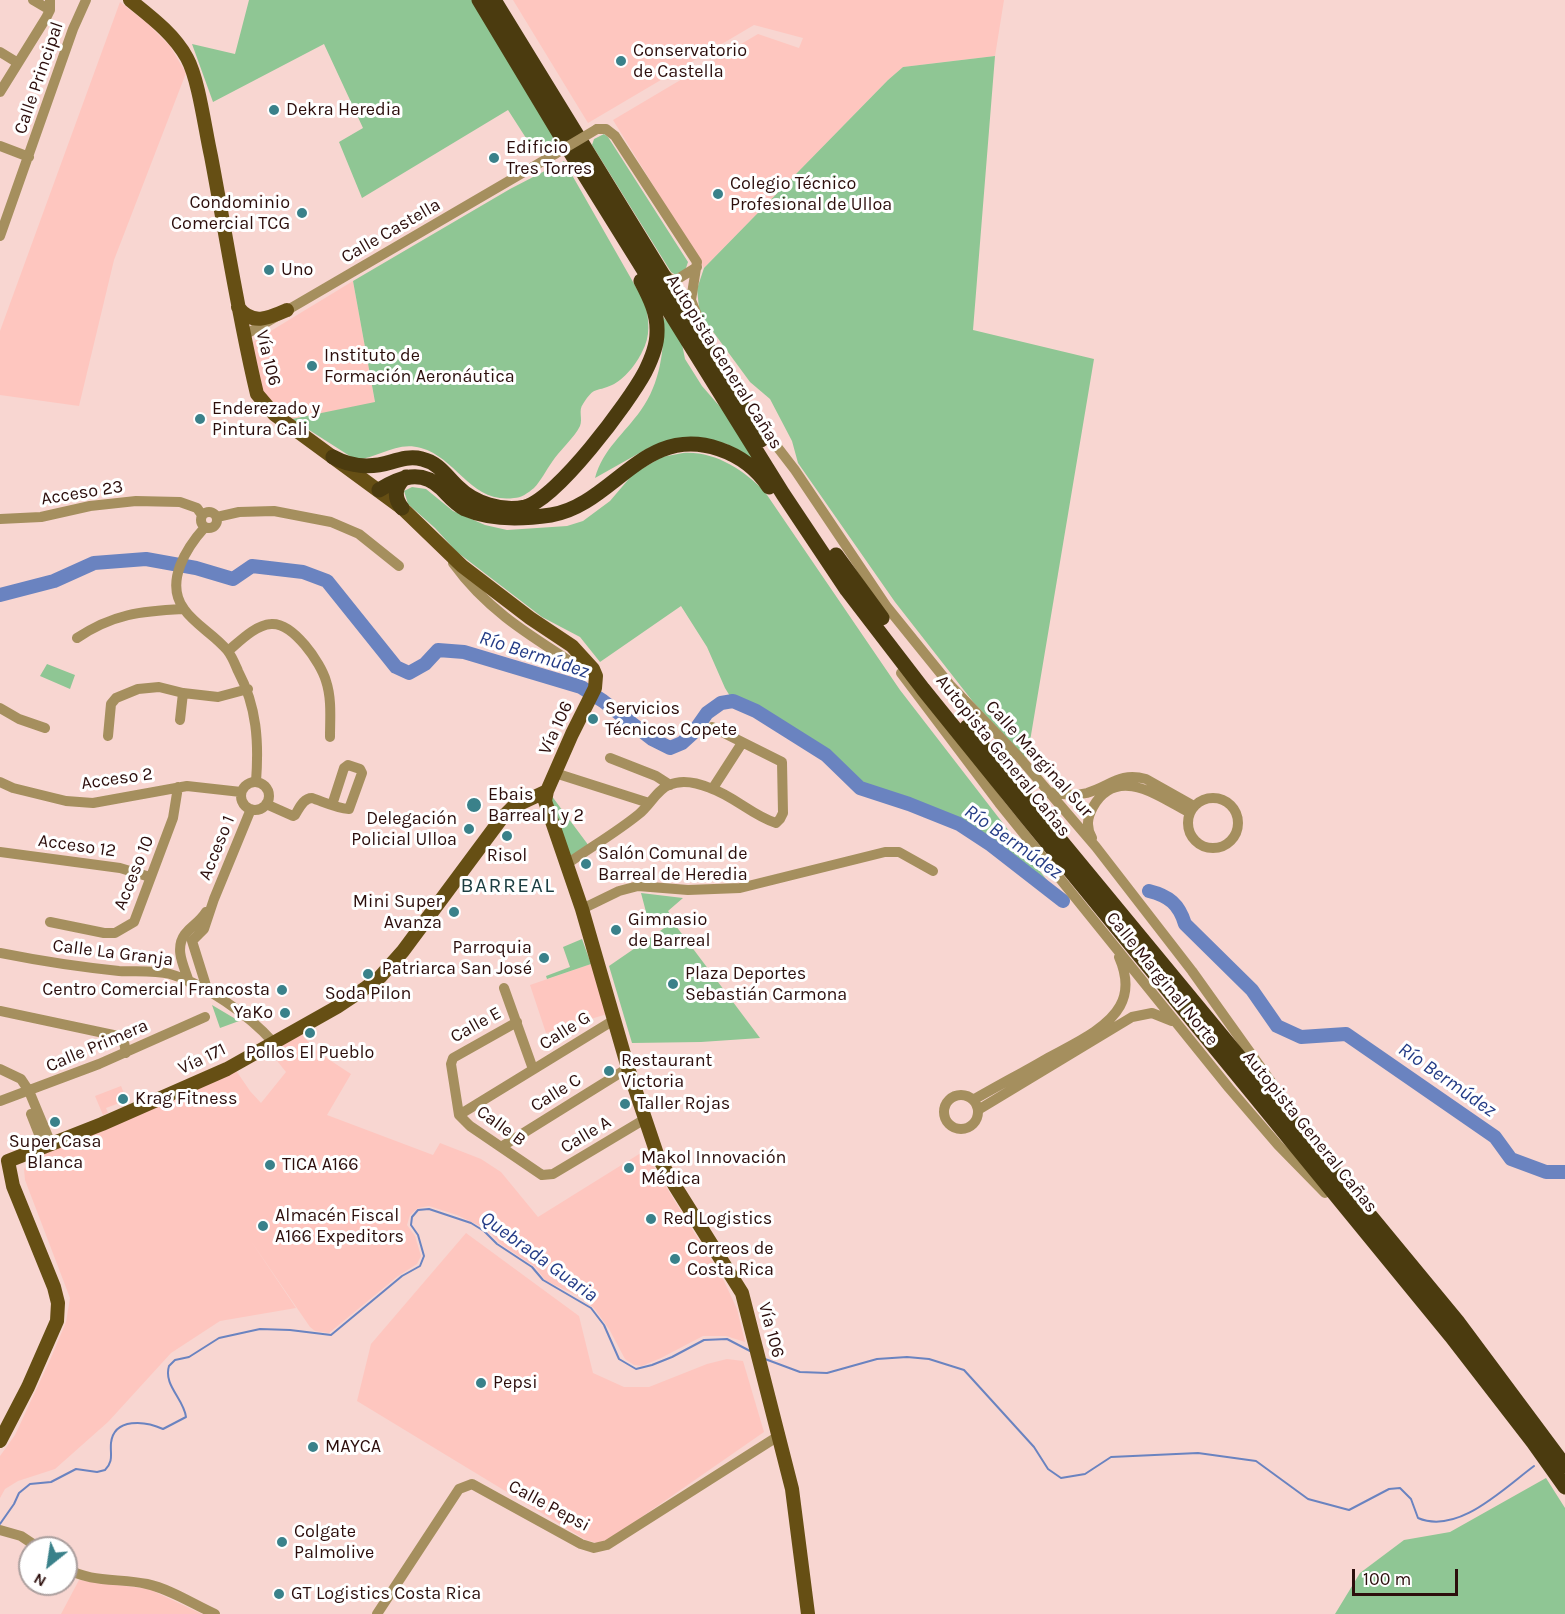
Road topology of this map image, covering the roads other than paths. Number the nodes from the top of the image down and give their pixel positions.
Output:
1 (33, 0) edge
2 (86, 0) edge
3 (130, 0) edge
4 (479, 0) edge
5 (494, 0) edge
6 (50, 5) edge
7 (0, 52) edge
8 (18, 63) junction
9 (0, 92) edge
10 (0, 147) edge
11 (29, 157) junction
12 (574, 158) junction
13 (4, 216) edge
14 (0, 236) edge
15 (649, 253) junction
16 (697, 267) junction
17 (238, 307) junction
18 (287, 310) junction
19 (243, 336) junction
20 (728, 381) junction
21 (333, 458) junction
22 (390, 462) junction
23 (406, 477) junction
24 (378, 489) junction
25 (402, 508) junction
26 (202, 515) junction
27 (217, 517) junction
28 (0, 519) edge
29 (205, 527) junction
30 (399, 566) dead end
31 (183, 609) junction
32 (865, 625) junction
33 (76, 638) dead end
34 (228, 651) junction
35 (248, 689) junction
36 (923, 689) junction
37 (183, 693) junction
38 (0, 708) edge
39 (180, 720) dead end
40 (712, 727) dead end
41 (45, 728) dead end
42 (108, 736) dead end
43 (330, 737) dead end
44 (742, 742) junction
45 (610, 758) dead end
46 (555, 773) junction
47 (0, 782) edge
48 (256, 782) junction
49 (670, 785) junction
50 (178, 787) junction
51 (713, 789) junction
52 (547, 791) junction
53 (241, 792) junction
54 (1050, 792) junction
55 (649, 803) junction
56 (266, 804) junction
57 (332, 805) dead end
58 (251, 809) junction
59 (1192, 809) junction
60 (1096, 847) junction
61 (0, 852) edge
62 (567, 864) junction
63 (933, 871) dead end
64 (150, 877) junction
65 (214, 899) junction
66 (582, 909) junction
67 (50, 922) dead end
68 (1114, 946) junction
69 (0, 953) edge
70 (189, 982) junction
71 (504, 988) dead end
72 (208, 992) junction
73 (0, 1011) edge
74 (205, 1017) dead end
75 (614, 1020) junction
76 (516, 1022) junction
77 (1178, 1025) junction
78 (273, 1042) junction
79 (126, 1053) junction
80 (453, 1058) joint
81 (628, 1068) junction
82 (0, 1069) edge
83 (533, 1070) junction
84 (26, 1093) junction
85 (0, 1101) edge
86 (459, 1115) junction
87 (645, 1119) junction
88 (47, 1145) junction
89 (501, 1147) junction
90 (1324, 1160) junction
91 (4, 1162) edge
92 (542, 1175) joint
93 (1497, 1395) junction
94 (780, 1436) junction
95 (0, 1441) edge
96 (1559, 1468) edge
97 (1565, 1488) edge
98 (1, 1530) edge
99 (21, 1536) edge
100 (78, 1573) edge
101 (215, 1614) edge
102 (377, 1614) edge
103 (808, 1614) edge

1 - 6 street
2 - 11 street, Calle Principal
3 - 17 main road, Vía 106
4 - 12 highway, Autopista General Cañas
5 - 15 highway, Autopista General Cañas
6 - 8 street
7 - 8 street
8 - 9 street
10 - 11 street
11 - 13 street, Calle Principal
12 - 22 highway
12 - 36 highway, Autopista General Cañas
13 - 14 street, Calle Principal
15 - 16 street
15 - 20 highway, Autopista General Cañas
16 - 18 street, Calle Castella, bridge
16 - 20 street
17 - 18 main road
17 - 19 main road, Vía 106
18 - 19 street, Calle Castella
19 - 21 main road, Vía 106
20 - 54 street, Calle Marginal Sur
20 - 90 highway, Autopista General Cañas
21 - 22 highway
21 - 24 main road, Vía 106
22 - 24 highway
23 - 24 highway
23 - 25 highway
23 - 32 highway
24 - 25 main road, Vía 106
25 - 46 main road, Vía 106
26 - 27 street
26 - 28 street, Acceso 23
26 - 29 street
27 - 29 street
27 - 30 street
29 - 31 street
31 - 33 street
31 - 34 street
32 - 36 highway
32 - 68 street, Calle Marginal Norte
34 - 35 street
34 - 43 street
35 - 37 street
35 - 48 street
36 - 93 highway, Autopista General Cañas
37 - 39 street
37 - 42 street
38 - 41 street
40 - 44 street
44 - 51 street
44 - 51 street
45 - 49 street
46 - 52 main road, Vía 106
46 - 55 street
47 - 50 street, Acceso 2
48 - 53 street
48 - 56 street
49 - 51 street
49 - 55 street
50 - 53 street, Acceso 2
50 - 64 street, Acceso 10
52 - 62 main road, Vía 106
52 - 78 main road, Vía 171
53 - 58 street
54 - 59 street
54 - 60 street, Calle Marginal Sur
55 - 62 street
56 - 57 street
56 - 58 street
58 - 65 street, Acceso 1
59 - 59 street
59 - 60 street
60 - 90 street, Calle Marginal Sur
61 - 64 street, Acceso 12
62 - 66 main road, Vía 106
63 - 66 street
64 - 67 street, Acceso 10
65 - 70 street, Acceso 1
65 - 72 street, Acceso 1
66 - 75 main road, Vía 106
68 - 77 street, Calle Marginal Norte
68 - 77 street
69 - 70 street, Calle La Granja
70 - 72 street, Calle La Granja
71 - 76 street
72 - 78 street, Calle La Granja
73 - 79 street
74 - 79 street, Calle Primera
75 - 81 main road, Vía 106
75 - 83 street, Calle G
76 - 80 street, Calle E
76 - 83 street
77 - 93 street, Calle Marginal Norte
78 - 88 main road, Vía 171
79 - 84 street, Calle Primera
80 - 86 street, Calle B
81 - 87 main road, Vía 106
81 - 89 street, Calle C
82 - 84 street
83 - 86 street, Calle G
84 - 85 street, Calle Primera
84 - 88 street
86 - 89 street, Calle B
87 - 92 street, Calle A
87 - 94 main road, Vía 106
88 - 91 main road, Vía 171
89 - 92 street, Calle B
90 - 96 highway, Autopista General Cañas
91 - 95 main road, Vía 171
93 - 96 highway, Autopista General Cañas
94 - 102 street, Calle Pepsi
94 - 103 main road, Vía 106
96 - 97 highway, Autopista General Cañas
98 - 99 street
100 - 101 street

